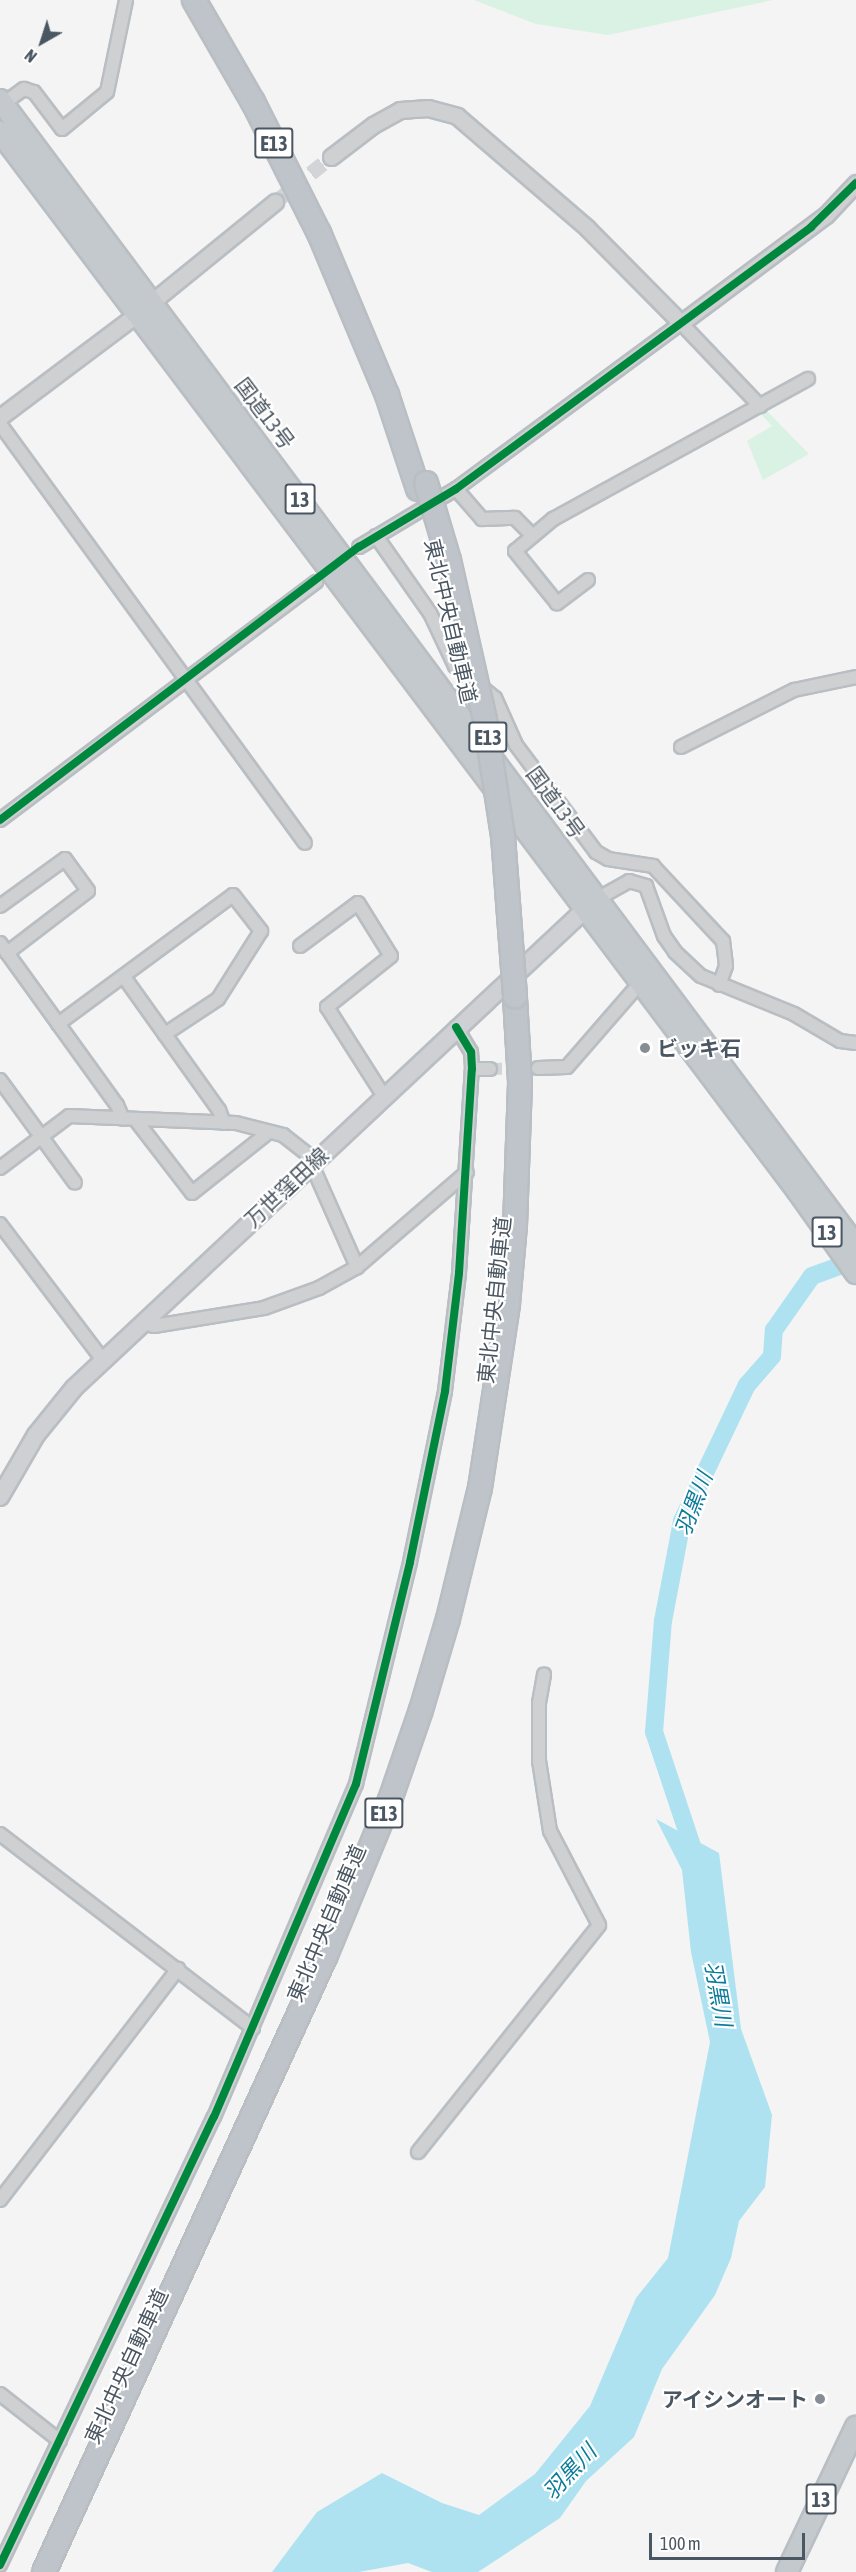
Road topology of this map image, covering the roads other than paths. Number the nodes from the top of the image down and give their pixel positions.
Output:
1 (126, 0) edge
2 (191, 0) edge
3 (207, 0) edge
4 (2, 102) edge
5 (0, 132) edge
6 (331, 157) tunnel mouth
7 (856, 183) edge
8 (275, 202) tunnel mouth
9 (152, 301) junction
10 (137, 314) junction
11 (681, 323) junction
12 (808, 379) dead end
13 (760, 406) junction
14 (0, 417) edge
15 (0, 424) edge
16 (422, 486) junction
17 (456, 489) junction
18 (376, 536) junction
19 (533, 536) junction
20 (359, 546) dead end
21 (588, 580) dead end
22 (316, 582) dead end
23 (856, 677) edge
24 (188, 679) junction
25 (681, 747) dead end
26 (0, 820) edge
27 (305, 843) dead end
28 (591, 904) junction
29 (0, 906) edge
30 (300, 946) dead end
31 (3, 948) edge
32 (124, 977) junction
33 (641, 982) junction
34 (719, 985) junction
35 (510, 997) junction
36 (58, 1024) junction
37 (456, 1027) junction
38 (165, 1034) junction
39 (856, 1042) edge
40 (490, 1068) tunnel mouth
41 (538, 1068) tunnel mouth
42 (472, 1069) junction
43 (0, 1080) edge
44 (383, 1095) junction
45 (129, 1119) junction
46 (224, 1123) junction
47 (269, 1132) junction
48 (42, 1138) junction
49 (313, 1161) junction
50 (0, 1168) edge
51 (467, 1173) junction
52 (75, 1183) dead end
53 (804, 1186) junction
54 (0, 1224) edge
55 (856, 1246) edge
56 (357, 1267) junction
57 (856, 1273) edge
58 (142, 1323) junction
59 (103, 1360) junction
60 (0, 1497) edge
61 (544, 1674) dead end
62 (0, 1834) edge
63 (178, 1969) junction
64 (253, 2028) junction
65 (418, 2152) dead end
66 (0, 2200) edge
67 (0, 2394) edge
68 (856, 2427) edge
69 (60, 2441) junction
70 (856, 2457) edge
71 (0, 2565) edge
72 (33, 2572) edge
73 (44, 2572) edge
74 (787, 2572) edge
75 (801, 2572) edge

1 - 4 street
2 - 16 highway, 東北中央自動車道 / E13
3 - 16 highway, 東北中央自動車道 / E13
4 - 9 highway, 国道13号 / 13
5 - 10 highway, 国道13号 / 13
6 - 11 street
7 - 11 street
8 - 9 street
9 - 10 street
9 - 28 highway, 国道13号 / 13
10 - 14 street
10 - 28 highway, 国道13号 / 13
11 - 13 street
11 - 17 street
12 - 13 street
13 - 19 street
15 - 24 street
16 - 35 highway, 東北中央自動車道 / E13, bridge
17 - 18 street
17 - 19 street
18 - 20 street
18 - 34 street
19 - 21 street
22 - 24 street
23 - 25 street
24 - 26 street
24 - 27 street
28 - 33 highway, 国道13号 / 13
28 - 34 street
28 - 37 main road, 万世窪田線
28 - 53 highway, 国道13号 / 13
29 - 31 street
30 - 44 street
31 - 36 street
32 - 36 street
32 - 38 street
32 - 38 street
33 - 41 street
33 - 53 highway, 国道13号 / 13
34 - 39 street
35 - 72 highway, 東北中央自動車道 / E13
35 - 73 highway, 東北中央自動車道 / E13
36 - 45 street
37 - 42 street
37 - 44 main road, 万世窪田線
38 - 46 street
40 - 42 street
42 - 51 street
43 - 48 street
44 - 49 main road, 万世窪田線
45 - 46 street
45 - 47 street
45 - 48 street
46 - 47 street
47 - 49 street
48 - 50 street
48 - 52 street
49 - 56 street
49 - 58 main road, 万世窪田線
51 - 56 street
51 - 64 street
53 - 55 highway, 国道13号 / 13
53 - 57 highway, 国道13号 / 13
54 - 59 street
56 - 58 street
58 - 59 main road, 万世窪田線
59 - 60 main road, 万世窪田線
61 - 65 street
62 - 63 street
63 - 64 street
63 - 66 street
64 - 69 street
67 - 69 street
68 - 74 highway, 13
69 - 71 street
70 - 75 highway, 13

